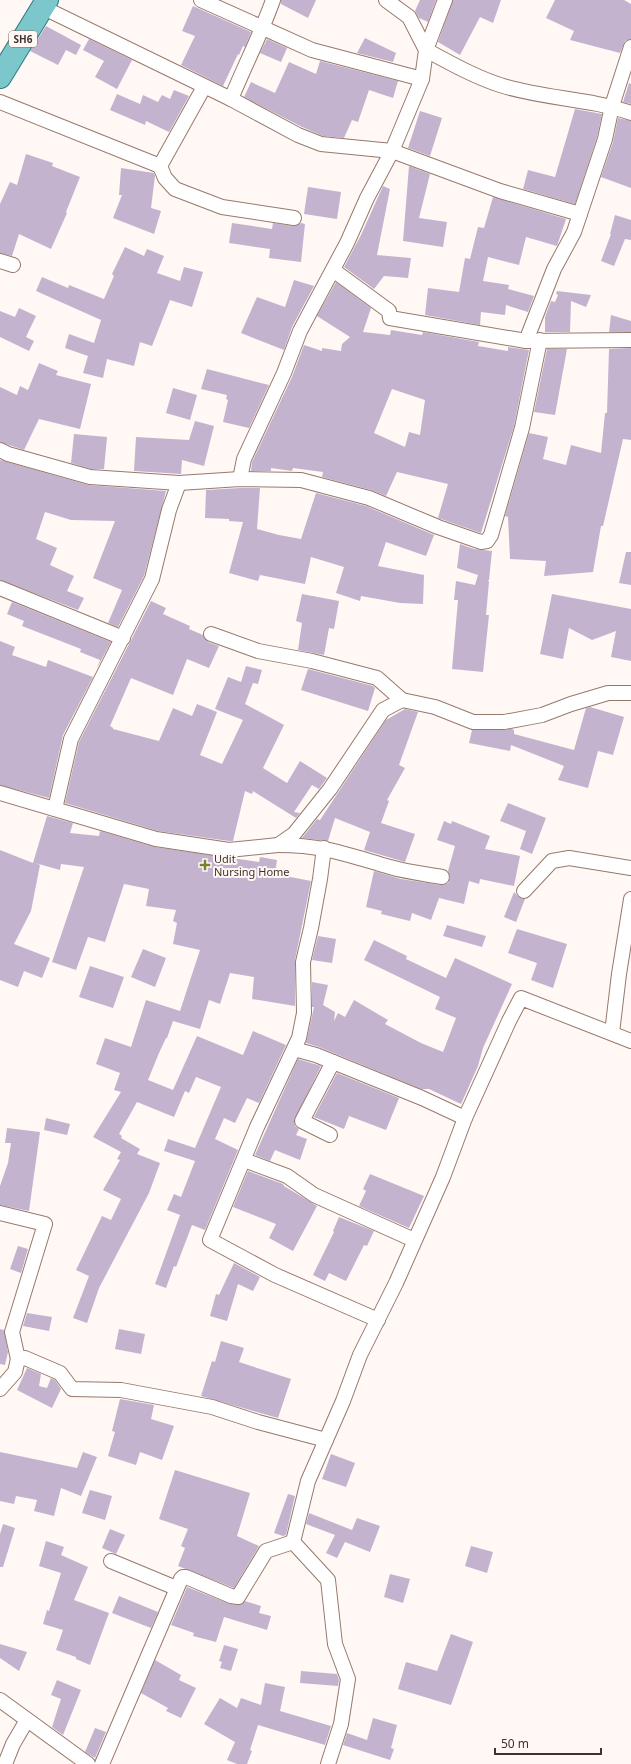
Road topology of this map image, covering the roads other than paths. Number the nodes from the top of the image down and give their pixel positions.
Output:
1 (201, 0) edge
2 (273, 0) edge
3 (386, 0) edge
4 (445, 0) edge
5 (45, 3) edge
6 (263, 27) junction
7 (631, 47) edge
8 (426, 50) junction
9 (0, 77) edge
10 (422, 79) junction
11 (204, 87) junction
12 (231, 98) junction
13 (0, 102) edge
14 (612, 106) junction
15 (631, 113) edge
16 (392, 151) junction
17 (160, 166) junction
18 (580, 214) junction
19 (294, 218) dead end
20 (332, 270) junction
21 (533, 340) junction
22 (631, 340) edge
23 (0, 450) edge
24 (240, 479) junction
25 (179, 483) junction
26 (0, 588) edge
27 (210, 634) dead end
28 (123, 638) junction
29 (631, 693) edge
30 (402, 700) junction
31 (0, 793) edge
32 (55, 809) junction
33 (278, 845) junction
34 (324, 848) junction
35 (631, 868) edge
36 (442, 877) dead end
37 (524, 891) dead end
38 (631, 899) edge
39 (612, 1033) junction
40 (631, 1041) edge
41 (294, 1049) junction
42 (333, 1062) junction
43 (465, 1118) junction
44 (330, 1135) dead end
45 (244, 1160) junction
46 (0, 1213) edge
47 (414, 1240) junction
48 (378, 1320) junction
49 (18, 1359) junction
50 (0, 1389) edge
51 (326, 1440) junction
52 (292, 1542) junction
53 (111, 1561) dead end
54 (176, 1588) junction
55 (0, 1700) edge
56 (28, 1720) junction
57 (86, 1763) edge
58 (5, 1764) edge
59 (102, 1764) edge
60 (328, 1764) edge

1 - 6 street
2 - 6 street
3 - 8 street
4 - 8 street
5 - 9 main road, SH6
5 - 11 street
6 - 10 street
6 - 12 street
7 - 14 street
8 - 10 street
8 - 14 street
10 - 16 street
11 - 12 street
11 - 17 street
12 - 16 street
13 - 17 street
14 - 15 street
14 - 18 street
16 - 18 street
16 - 20 street
17 - 19 street
18 - 21 street
20 - 21 street
20 - 24 street
21 - 22 street
21 - 24 street
23 - 25 street
24 - 25 street
25 - 28 street
26 - 28 street
27 - 30 street
28 - 32 street
29 - 30 street
30 - 33 street
31 - 32 street
32 - 33 street
33 - 34 street
34 - 36 street
34 - 41 street
35 - 37 street
38 - 39 street
39 - 40 street
39 - 43 street
41 - 42 street
41 - 45 street
42 - 43 street
42 - 44 street
43 - 47 street
45 - 47 street
45 - 48 street
46 - 49 street
47 - 48 street
48 - 51 street
49 - 50 street
49 - 51 street
51 - 52 street
52 - 54 street
52 - 60 street
53 - 54 street
54 - 59 street
55 - 56 street
56 - 57 street
56 - 58 street

